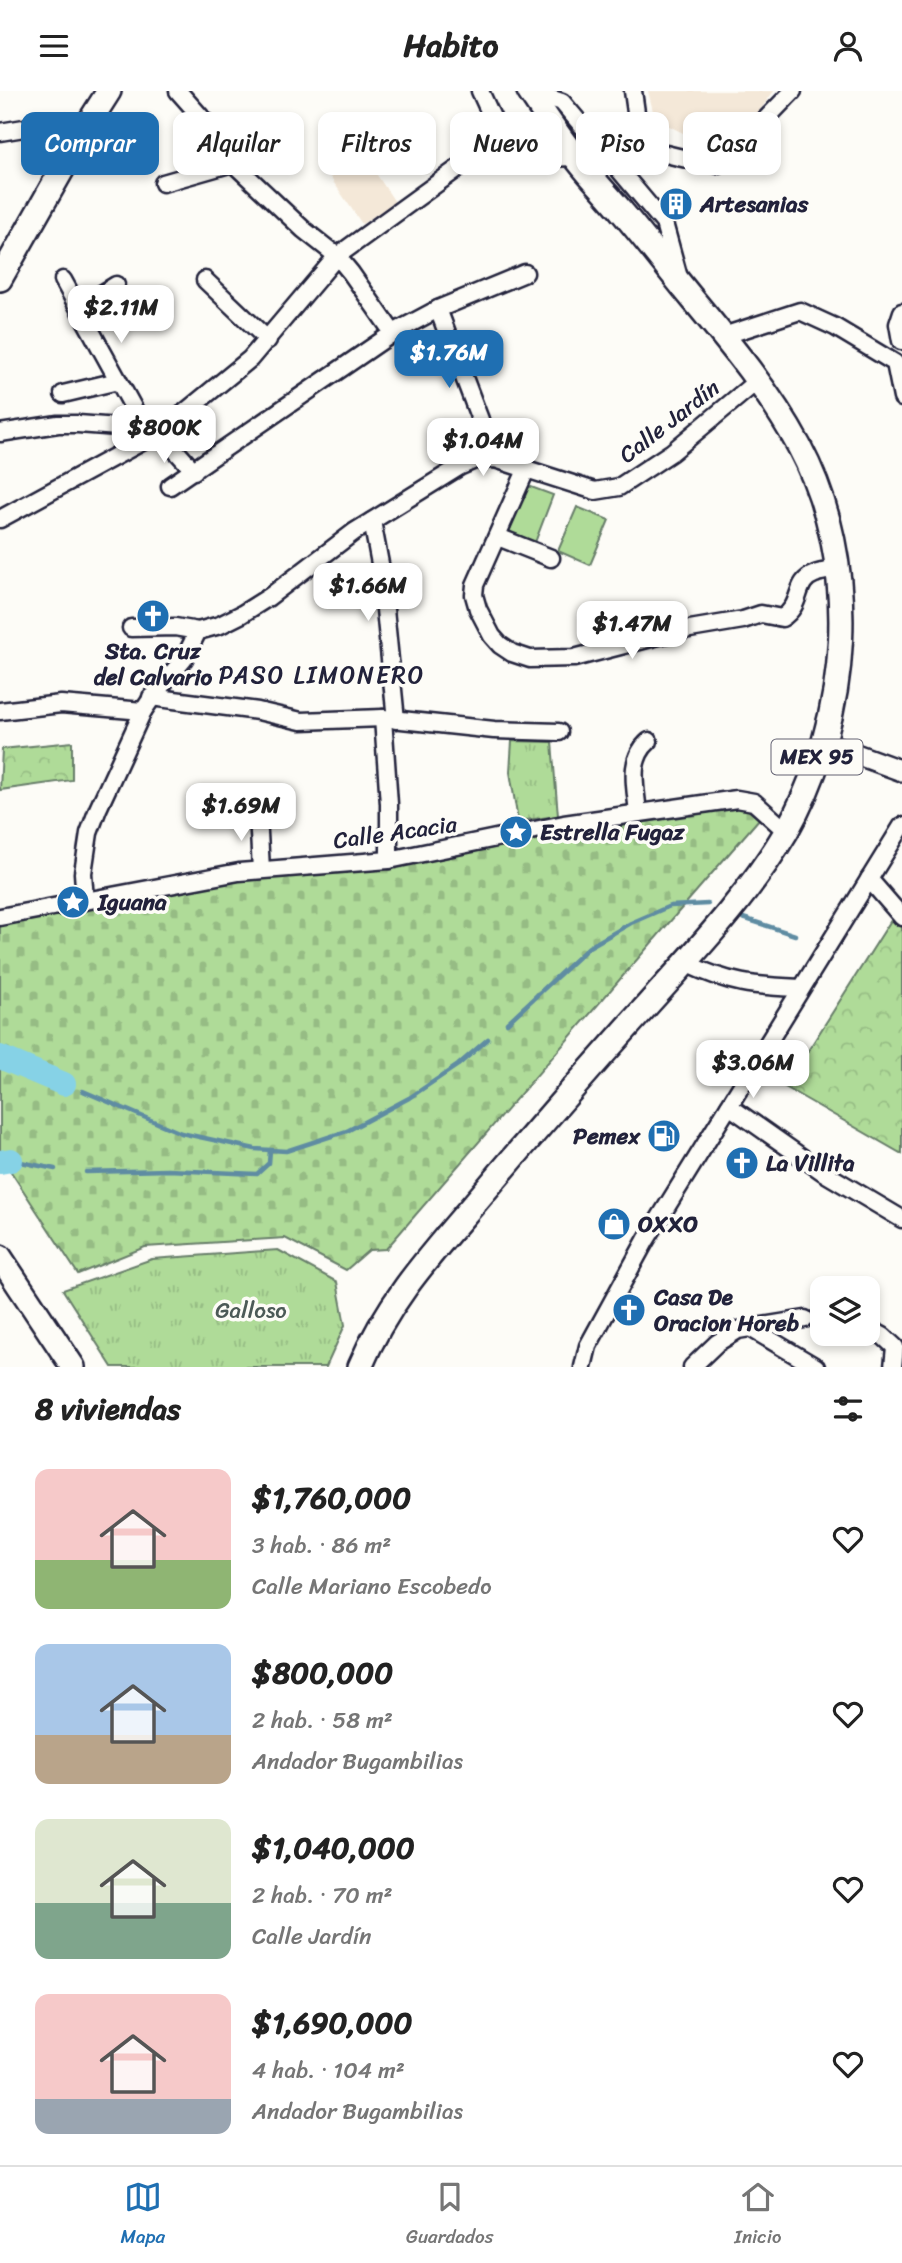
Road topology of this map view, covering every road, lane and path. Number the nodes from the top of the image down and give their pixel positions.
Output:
1 (110, 91) edge
2 (178, 91) edge
3 (480, 91) edge
4 (529, 91) edge
5 (633, 91) edge
6 (793, 91) edge
7 (96, 112) edge
8 (197, 112) edge
9 (490, 112) edge
10 (636, 112) edge
11 (576, 119) edge
12 (21, 129) edge
13 (0, 132) edge
14 (669, 155) edge
15 (575, 157) junction
16 (562, 158) edge
17 (450, 174) edge
18 (59, 175) edge
19 (191, 175) edge
20 (246, 175) edge
21 (623, 175) edge
22 (163, 183) dead end
23 (337, 257) junction
24 (525, 273) dead end
25 (0, 277) edge
26 (63, 280) dead end
27 (205, 281) dead end
28 (680, 283) junction
29 (117, 285) dead end
30 (79, 308) junction
31 (438, 309) junction
32 (902, 312) edge
33 (393, 333) junction
34 (723, 336) junction
35 (268, 340) junction
36 (902, 340) edge
37 (895, 363) junction
38 (118, 381) junction
39 (757, 381) junction
40 (63, 394) dead end
41 (902, 398) edge
42 (150, 432) junction
43 (0, 433) edge
44 (495, 459) junction
45 (527, 468) junction
46 (194, 471) junction
47 (170, 486) dead end
48 (0, 519) edge
49 (373, 521) junction
50 (498, 537) junction
51 (551, 558) dead end
52 (837, 570) junction
53 (131, 628) dead end
54 (198, 631) junction
55 (147, 704) junction
56 (0, 711) edge
57 (389, 720) junction
58 (559, 732) dead end
59 (649, 741) dead end
60 (823, 742) junction
61 (902, 771) edge
62 (638, 813) junction
63 (258, 814) dead end
64 (902, 825) edge
65 (786, 831) junction
66 (389, 860) junction
67 (261, 870) junction
68 (869, 879) junction
69 (85, 900) junction
70 (0, 917) edge
71 (902, 917) edge
72 (685, 963) junction
73 (801, 988) junction
74 (729, 1106) junction
75 (902, 1219) edge
76 (0, 1257) edge
77 (10, 1283) edge
78 (805, 1319) dead end
79 (752, 1329) junction
80 (880, 1334) edge
81 (898, 1346) edge
82 (73, 1367) edge
83 (360, 1367) edge
84 (583, 1367) edge
85 (692, 1367) edge
86 (816, 1367) edge
87 (893, 1367) edge

1 - 7 highway
2 - 8 street
3 - 9 street
4 - 11 street
4 - 15 highway, MEX 95
5 - 10 street
6 - 14 street
12 - 13 street
15 - 16 street
15 - 28 highway, MEX 95
17 - 23 street
18 - 25 highway
19 - 22 street
20 - 23 street
21 - 28 street
23 - 33 street
23 - 35 street
24 - 31 street
26 - 30 street
27 - 35 street
28 - 34 highway, MEX 95
29 - 30 street
30 - 38 street
31 - 33 street
31 - 44 street
32 - 36 street
33 - 46 street
34 - 37 street
34 - 39 highway, MEX 95
35 - 42 street
36 - 37 street
37 - 41 street
38 - 40 street
38 - 42 street
39 - 45 street, Calle Jardín
39 - 52 highway, MEX 95
42 - 43 street
42 - 46 street
42 - 48 street
44 - 45 street, Calle Jardín
44 - 49 street, Calle Jardín
45 - 50 street
46 - 47 street
49 - 54 street, Calle Jardín
49 - 57 street
50 - 51 street
50 - 52 street
52 - 60 highway, MEX 95
53 - 54 street
54 - 55 street
55 - 56 street
55 - 57 street
55 - 69 street
57 - 58 street
57 - 66 street
59 - 62 street
60 - 61 main road
60 - 65 highway, MEX 95
62 - 65 street, Calle Acacia
62 - 66 street, Calle Acacia
63 - 67 street
64 - 68 street
65 - 72 highway, MEX 95
66 - 67 street, Calle Acacia
67 - 69 street, Calle Acacia
68 - 71 street
68 - 73 street
69 - 70 street, Calle Acacia
72 - 73 street
72 - 83 highway, MEX 95
73 - 74 street
74 - 75 street
74 - 84 street
76 - 77 highway
77 - 82 highway
78 - 79 street
79 - 85 street
79 - 86 street
80 - 81 street
81 - 87 street

